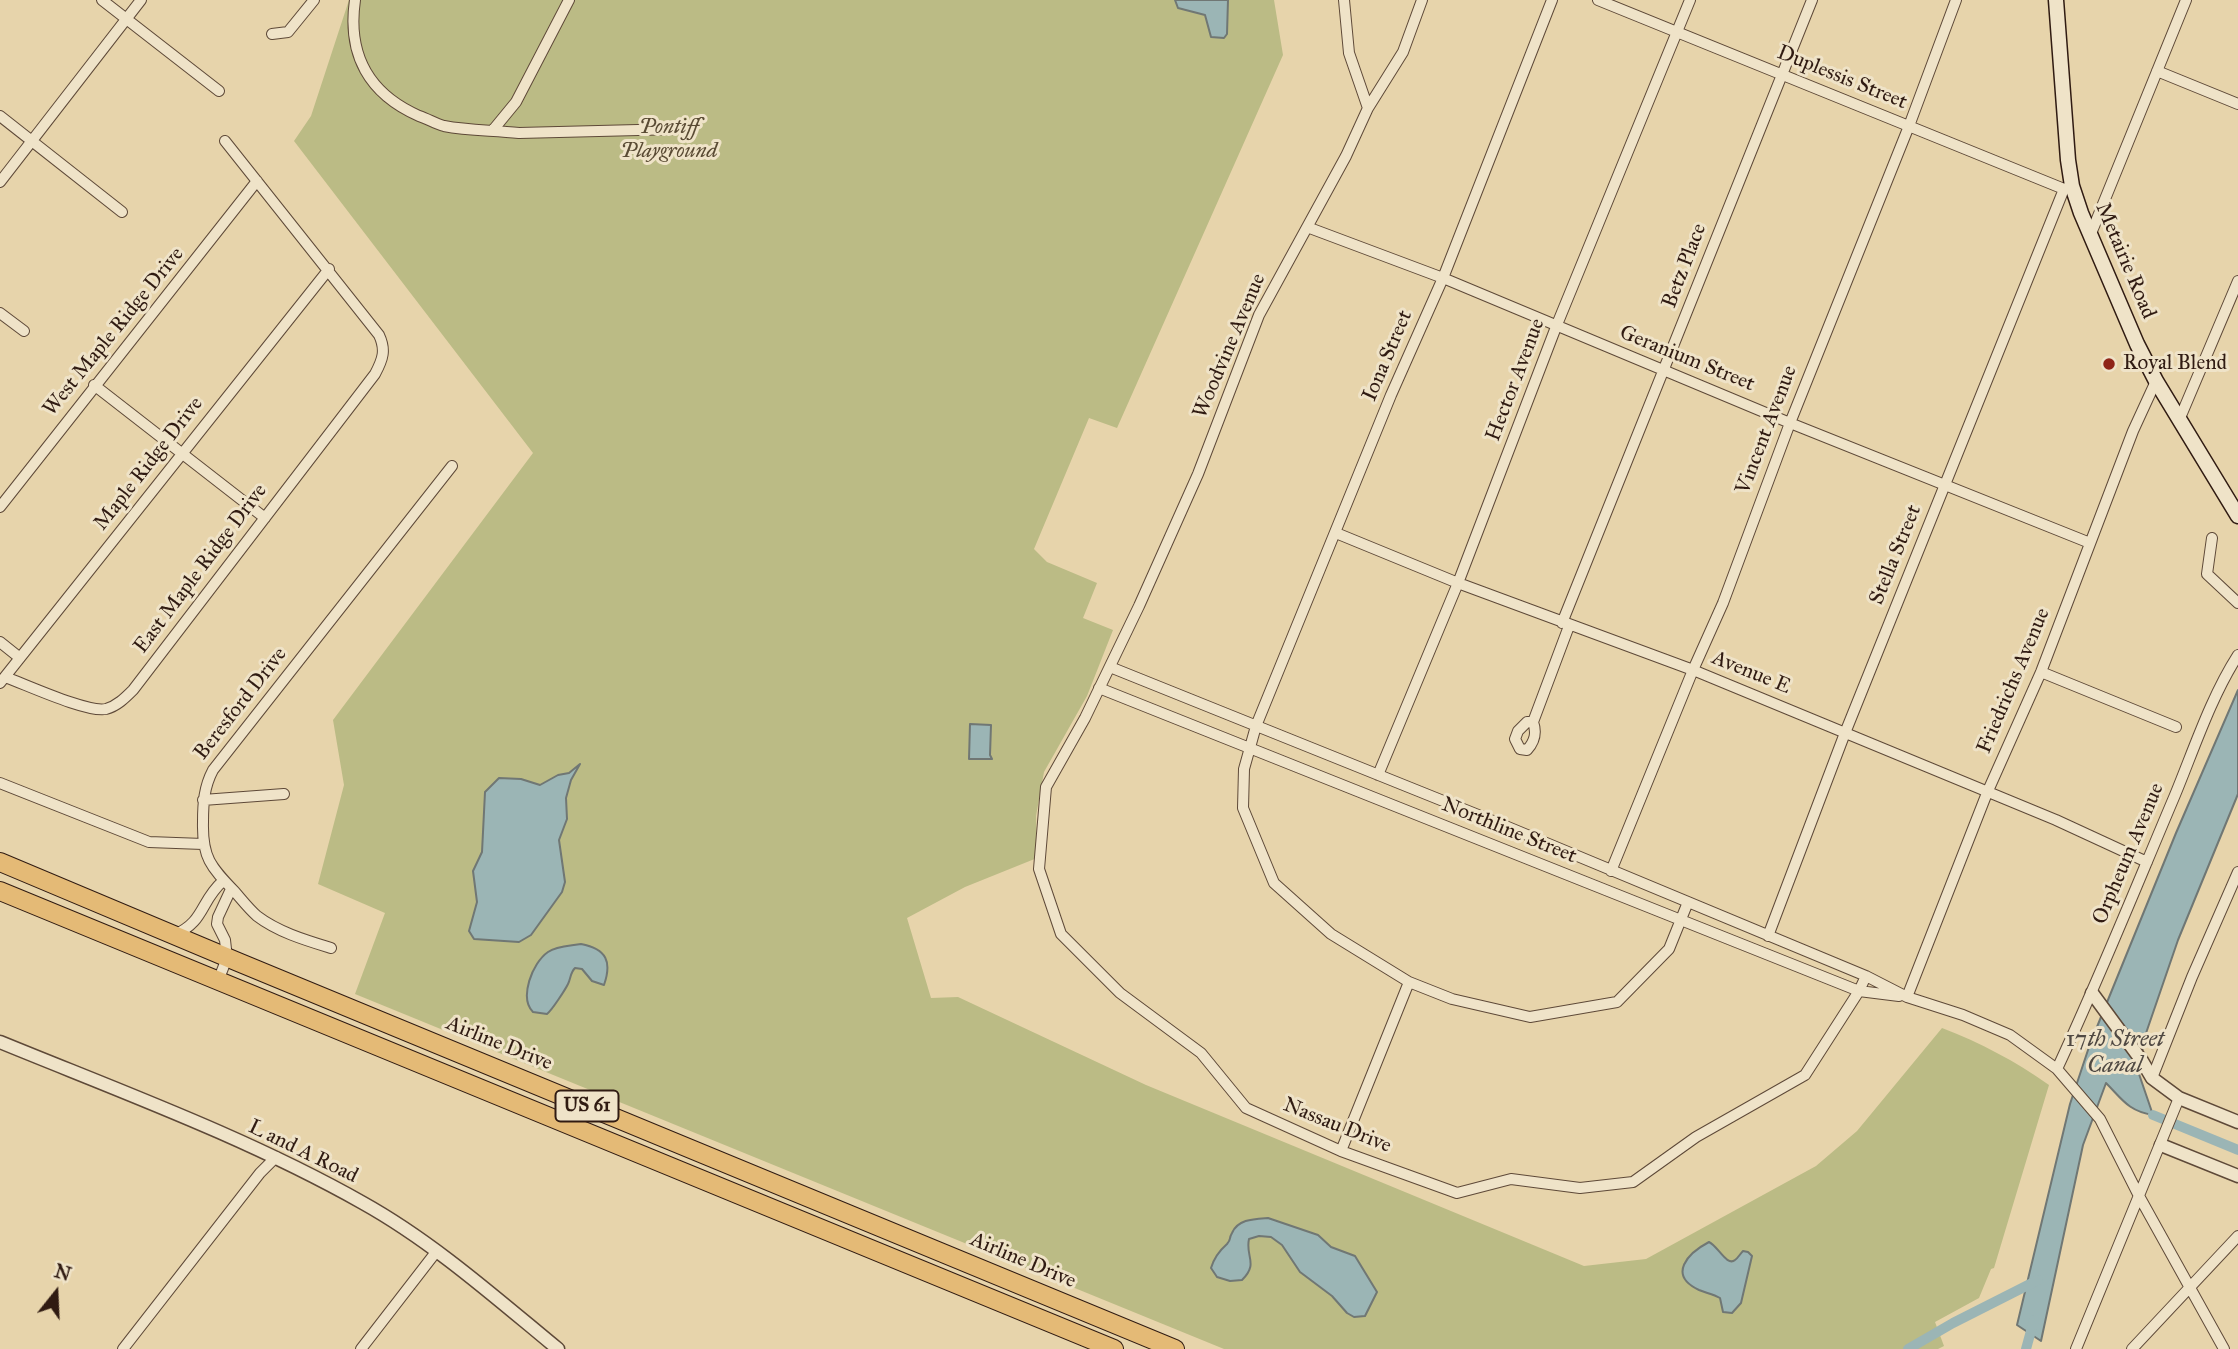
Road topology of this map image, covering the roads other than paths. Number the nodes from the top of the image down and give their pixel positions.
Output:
1 (102, 0) edge
2 (141, 0) edge
3 (314, 0) edge
4 (355, 0) edge
5 (569, 0) edge
6 (1344, 0) edge
7 (1422, 0) edge
8 (1552, 0) edge
9 (1598, 0) edge
10 (1690, 0) edge
11 (1812, 0) edge
12 (1956, 0) edge
13 (2056, 0) edge
14 (2186, 0) edge
15 (126, 19) junction
16 (1676, 33) junction
17 (272, 34) dead end
18 (2157, 71) junction
19 (1781, 73) junction
20 (219, 91) dead end
21 (2238, 104) edge
22 (1368, 108) junction
23 (0, 116) edge
24 (1909, 126) junction
25 (678, 129) dead end
26 (493, 130) junction
27 (32, 141) junction
28 (225, 141) dead end
29 (257, 181) junction
30 (0, 182) edge
31 (2068, 188) junction
32 (122, 212) dead end
33 (1307, 227) junction
34 (2090, 236) junction
35 (328, 269) junction
36 (1443, 278) junction
37 (2238, 281) edge
38 (0, 313) edge
39 (1556, 327) junction
40 (24, 331) dead end
41 (1665, 370) junction
42 (2156, 381) junction
43 (94, 385) junction
44 (2180, 418) junction
45 (1790, 423) junction
46 (182, 454) junction
47 (452, 466) dead end
48 (1945, 485) junction
49 (0, 507) edge
50 (2237, 515) edge
51 (265, 518) junction
52 (1336, 533) junction
53 (2212, 538) dead end
54 (2091, 543) junction
55 (1458, 583) junction
56 (2238, 603) edge
57 (1566, 624) junction
58 (0, 642) edge
59 (2238, 655) edge
60 (20, 658) junction
61 (1110, 667) junction
62 (1693, 670) junction
63 (2041, 672) junction
64 (3, 680) edge
65 (1100, 688) junction
66 (1533, 722) dead end
67 (1256, 726) junction
68 (2176, 727) dead end
69 (1845, 733) junction
70 (1250, 747) junction
71 (1378, 775) junction
72 (0, 783) edge
73 (1987, 793) junction
74 (284, 794) dead end
75 (203, 800) junction
76 (202, 844) junction
77 (0, 862) edge
78 (2147, 862) junction
79 (1611, 872) junction
80 (2238, 872) edge
81 (227, 885) junction
82 (0, 891) edge
83 (1688, 902) junction
84 (1681, 921) junction
85 (174, 936) junction
86 (1768, 936) junction
87 (331, 948) dead end
88 (227, 958) junction
89 (1866, 976) junction
90 (218, 981) junction
91 (1409, 982) junction
92 (1859, 992) junction
93 (1907, 996) junction
94 (2096, 998) junction
95 (383, 1022) junction
96 (0, 1042) edge
97 (374, 1046) junction
98 (2057, 1069) junction
99 (2152, 1078) junction
100 (2179, 1098) junction
101 (576, 1101) junction
102 (2238, 1122) edge
103 (568, 1125) junction
104 (2162, 1141) junction
105 (1341, 1151) junction
106 (276, 1157) junction
107 (2238, 1176) edge
108 (2139, 1196) junction
109 (2238, 1236) edge
110 (436, 1252) junction
111 (995, 1275) junction
112 (2188, 1287) junction
113 (987, 1296) junction
114 (123, 1349) edge
115 (361, 1349) edge
116 (558, 1349) edge
117 (1114, 1349) edge
118 (1175, 1349) edge
119 (2076, 1349) edge
120 (2132, 1349) edge
121 (2224, 1349) edge

1 - 15 street
2 - 15 street
3 - 17 street
4 - 26 street
5 - 26 street
6 - 22 street
7 - 22 street, Woodvine Avenue
8 - 36 street, Iona Street
9 - 16 street, Duplessis Street
10 - 16 street, Hector Avenue
11 - 19 street, Betz Place
12 - 24 street, Vincent Avenue
13 - 31 main road, Metairie Road
14 - 18 street
15 - 20 street
15 - 27 street
16 - 19 street, Duplessis Street
16 - 39 street, Hector Avenue
18 - 21 street
18 - 34 street
19 - 24 street, Duplessis Street
19 - 41 street, Betz Place
22 - 33 street, Woodvine Avenue
23 - 27 street
24 - 31 street, Duplessis Street
24 - 45 street, Vincent Avenue
25 - 26 street
27 - 30 street
27 - 32 street
28 - 29 street
29 - 35 street
29 - 43 street, West Maple Ridge Drive
31 - 34 main road, Metairie Road
31 - 48 street, Stella Street
33 - 36 street, Geranium Street
33 - 61 street, Woodvine Avenue
34 - 42 main road, Metairie Road
35 - 46 street, Maple Ridge Drive
35 - 51 street, East Maple Ridge Drive
36 - 39 street, Geranium Street
36 - 52 street, Iona Street
37 - 44 street
38 - 40 street
39 - 41 street, Geranium Street
39 - 55 street, Hector Avenue
41 - 45 street, Geranium Street
41 - 57 street, Betz Place
42 - 44 main road, Metairie Road
42 - 54 street, Friedrichs Avenue
43 - 46 street
43 - 49 street, West Maple Ridge Drive
44 - 50 main road, Metairie Road
45 - 48 street, Geranium Street
45 - 62 street, Vincent Avenue
46 - 51 street
46 - 60 street, Maple Ridge Drive
47 - 75 street, Beresford Drive
48 - 54 street, Geranium Street
48 - 69 street, Stella Street
51 - 64 street, East Maple Ridge Drive
52 - 55 street, Avenue E
52 - 67 street, Iona Street
53 - 56 street
54 - 63 street, Friedrichs Avenue
55 - 57 street, Avenue E
55 - 71 street, Hector Avenue
57 - 62 street, Avenue E
57 - 66 street, Betz Place
58 - 60 street
59 - 78 street, Orpheum Avenue
60 - 64 street, Maple Ridge Drive
61 - 65 street, Nassau Drive
61 - 67 street, Northline Street
62 - 69 street, Avenue E
62 - 79 street, Vincent Avenue
63 - 68 street
63 - 73 street, Friedrichs Avenue
65 - 70 street, Northline Street
65 - 105 street, Nassau Drive
67 - 70 street, Iona Street
67 - 71 street, Northline Street
69 - 73 street, Avenue E
69 - 86 street, Stella Street
70 - 84 street, Northline Street
70 - 91 street, Iona Street
71 - 79 street, Northline Street
72 - 76 street
73 - 78 street, Avenue E
73 - 93 street, Friedrichs Avenue
74 - 75 street
75 - 76 street, Beresford Drive
76 - 81 street, Beresford Drive
77 - 85 highway, Airline Drive / US 61
78 - 94 street, Orpheum Avenue
79 - 83 street, Northline Street
80 - 99 street
81 - 85 street
81 - 87 street, Beresford Drive
81 - 88 street
82 - 90 highway, US 61
83 - 84 street, Iona Street
83 - 86 street, Northline Street
84 - 91 street, Iona Street
84 - 92 street, Northline Street
85 - 88 highway, Airline Drive / US 61
86 - 89 street, Northline Street
88 - 90 street
88 - 95 highway, Airline Drive / US 61
89 - 92 street, Nassau Drive
89 - 93 street, Northline Street
90 - 97 highway, US 61
91 - 105 street
92 - 93 street, Northline Street
92 - 105 street, Nassau Drive
93 - 98 street, Northline Street
94 - 98 street, Orpheum Avenue
94 - 99 street
95 - 97 highway
95 - 101 highway, Airline Drive / US 61
96 - 106 street, L and A Road
97 - 103 highway, US 61
98 - 108 street, Northline Street
99 - 100 street
100 - 102 street
100 - 104 street
101 - 103 highway
101 - 111 highway, Airline Drive / US 61
103 - 113 highway, US 61
104 - 107 street
104 - 108 street
106 - 110 street, L and A Road
106 - 114 street
108 - 112 street, Northline Street
108 - 119 street
109 - 112 street
110 - 115 street
110 - 116 street, L and A Road
111 - 113 highway
111 - 118 highway, Airline Drive / US 61
112 - 120 street
112 - 121 street, Northline Street
113 - 117 highway, US 61

